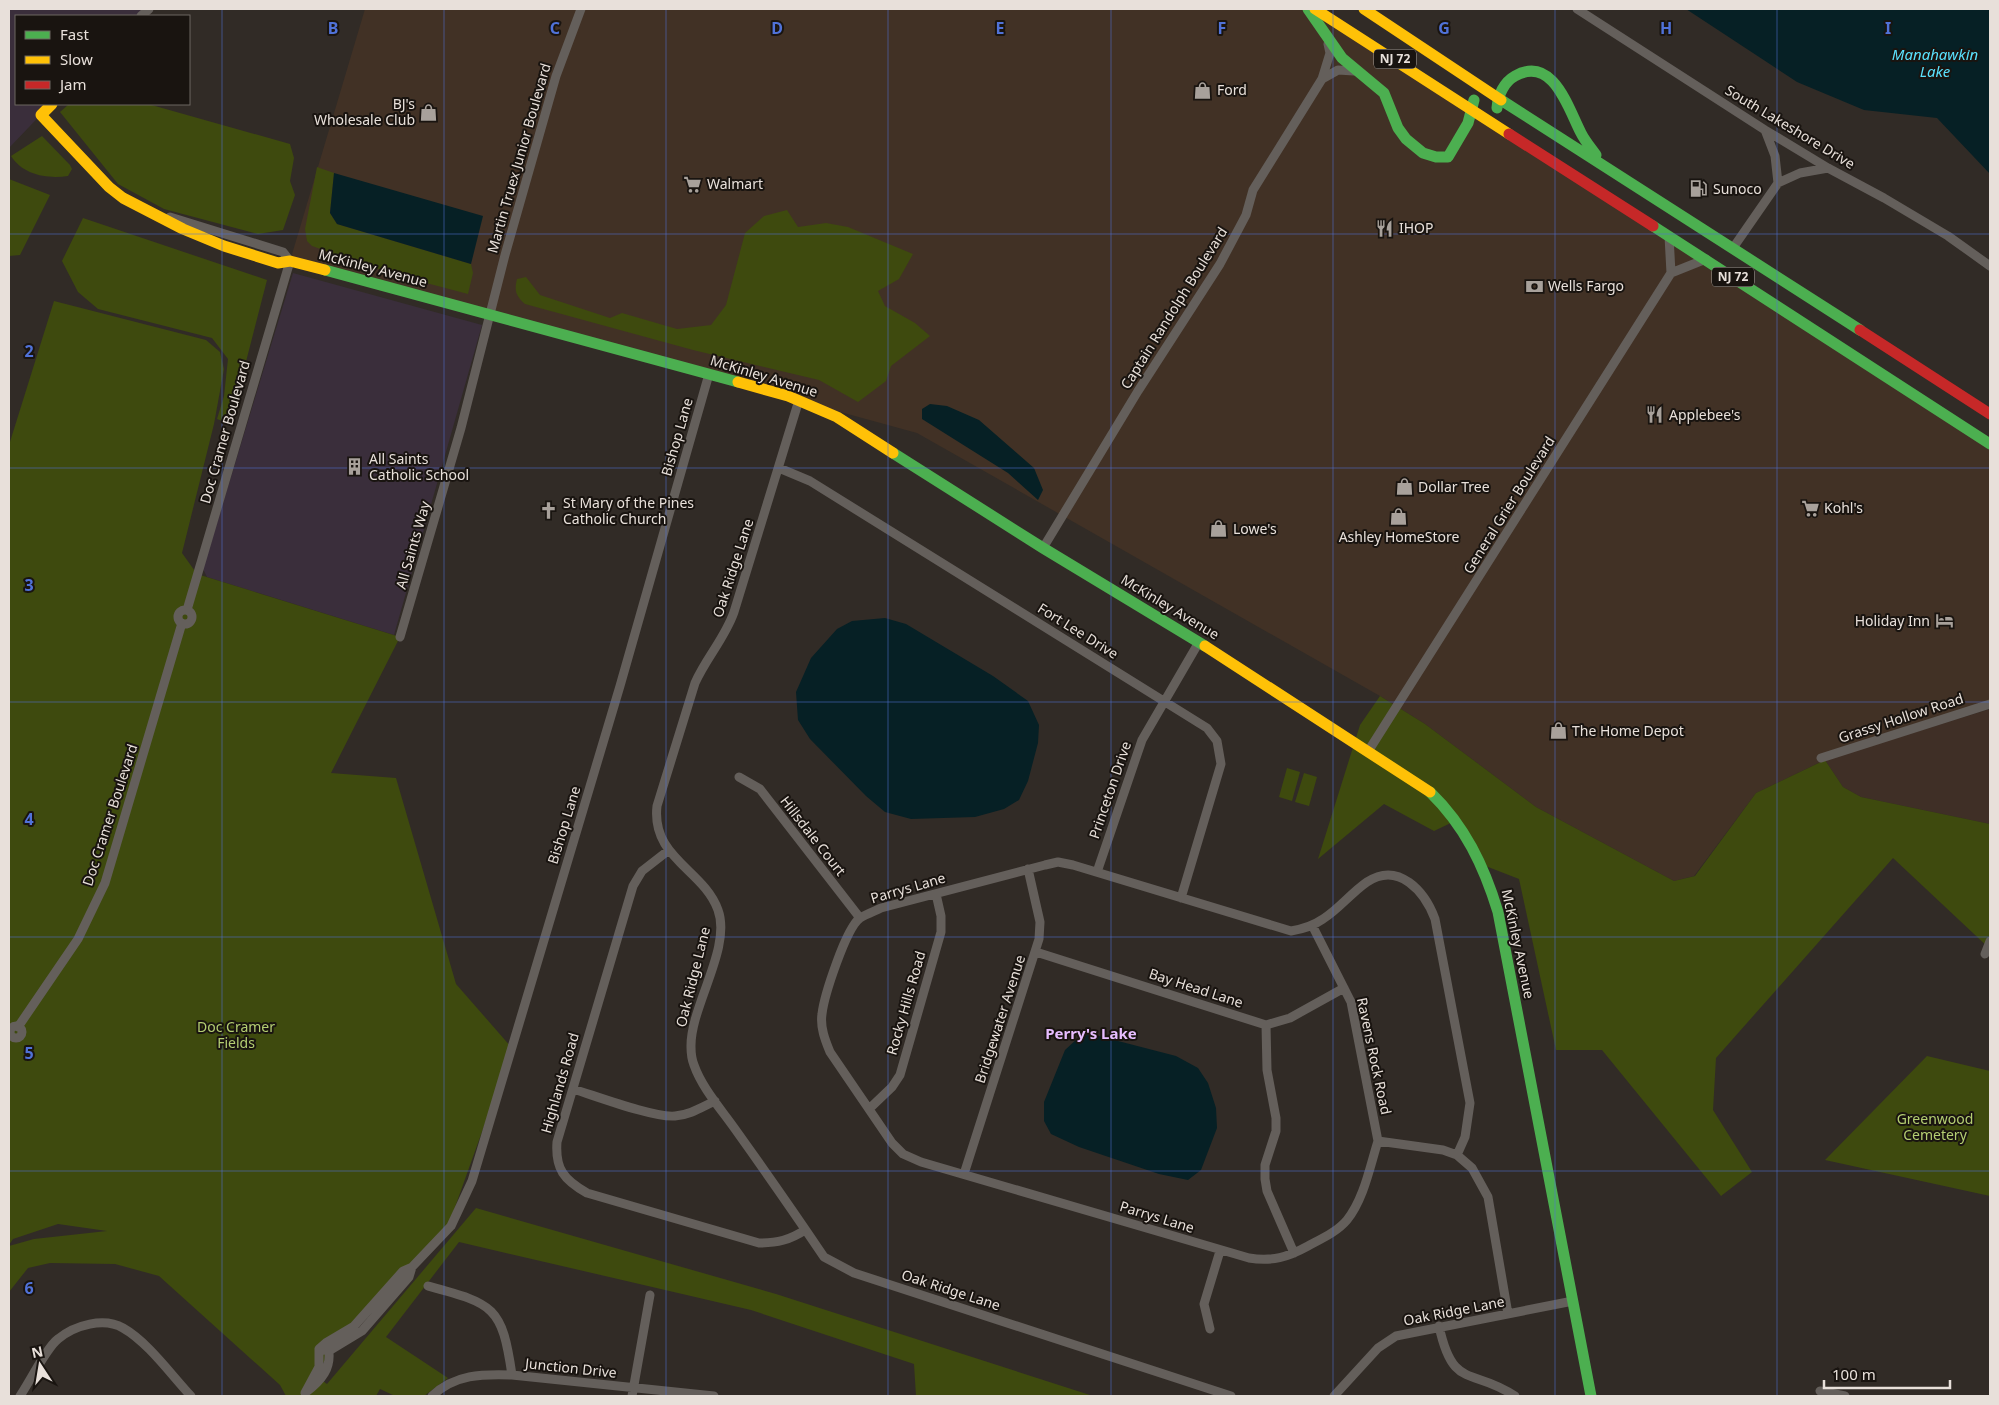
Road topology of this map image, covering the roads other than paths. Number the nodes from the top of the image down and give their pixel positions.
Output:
1 (580, 9) edge
2 (1308, 9) edge
3 (1315, 9) edge
4 (1364, 9) edge
5 (1577, 9) edge
6 (1328, 41) junction
7 (1358, 72) junction
8 (1322, 79) junction
9 (1470, 80) junction
10 (1497, 97) junction
11 (51, 105) edge
12 (1473, 112) junction
13 (1766, 130) junction
14 (1503, 131) junction
15 (1602, 163) junction
16 (1828, 168) junction
17 (1778, 183) junction
18 (1669, 236) junction
19 (1733, 248) junction
20 (1706, 259) junction
21 (290, 261) junction
22 (1990, 266) edge
23 (1671, 273) junction
24 (491, 316) junction
25 (709, 374) junction
26 (1956, 392) junction
27 (800, 400) junction
28 (1990, 408) edge
29 (1990, 414) edge
30 (1990, 444) edge
31 (779, 468) junction
32 (1043, 548) junction
33 (400, 637) dead end
34 (1200, 642) junction
35 (1165, 700) junction
36 (1990, 704) edge
37 (1369, 750) junction
38 (1821, 758) dead end
39 (739, 777) dead end
40 (669, 850) junction
41 (1028, 869) junction
42 (1097, 872) junction
43 (936, 894) junction
44 (1181, 898) junction
45 (860, 918) junction
46 (1312, 925) junction
47 (1990, 941) edge
48 (1036, 952) junction
49 (1985, 954) dead end
50 (1344, 988) junction
51 (1266, 1025) junction
52 (10, 1040) edge
53 (573, 1088) junction
54 (716, 1101) junction
55 (869, 1108) junction
56 (1378, 1141) junction
57 (1457, 1154) junction
58 (964, 1174) junction
59 (805, 1230) junction
60 (1220, 1251) junction
61 (1294, 1253) junction
62 (412, 1267) junction
63 (428, 1286) dead end
64 (650, 1296) dead end
65 (1573, 1301) junction
66 (1508, 1314) junction
67 (1439, 1326) junction
68 (1210, 1329) dead end
69 (327, 1342) junction
70 (318, 1349) junction
71 (329, 1351) junction
72 (512, 1375) junction
73 (1820, 1391) dead end
74 (632, 1392) edge
75 (303, 1395) edge
76 (20, 1396) edge
77 (191, 1396) edge
78 (432, 1396) edge
79 (714, 1396) edge
80 (1231, 1396) edge
81 (1334, 1396) edge
82 (1515, 1396) edge
83 (1591, 1396) edge
84 (1845, 1396) edge

1 - 24 street, Martin Truex Junior Boulevard
2 - 6 main road
3 - 12 main road, NJ 72
4 - 9 main road, NJ 72
5 - 13 street, South Lakeshore Drive
6 - 7 main road
6 - 8 street, Captain Randolph Boulevard
7 - 8 street
7 - 12 main road
8 - 32 street, Captain Randolph Boulevard
9 - 10 main road, NJ 72
9 - 12 main road
10 - 14 main road
10 - 15 main road, NJ 72
10 - 15 main road
11 - 21 main road, McKinley Avenue
12 - 14 main road, NJ 72
13 - 16 street, South Lakeshore Drive
13 - 17 street
14 - 18 main road, NJ 72
15 - 19 main road, NJ 72
16 - 17 street
16 - 22 street, South Lakeshore Drive
17 - 19 street
18 - 20 main road, NJ 72
18 - 23 street
19 - 26 main road, NJ 72
20 - 23 street
20 - 30 main road, NJ 72
21 - 24 main road, McKinley Avenue
21 - 52 street, Doc Cramer Boulevard
23 - 37 street, General Grier Boulevard
24 - 25 main road, McKinley Avenue
24 - 33 street, All Saints Way
25 - 27 main road, McKinley Avenue
25 - 62 street, Bishop Lane
26 - 28 main road
26 - 29 main road, NJ 72
27 - 31 street, Oak Ridge Lane
27 - 32 main road, McKinley Avenue
31 - 35 street, Fort Lee Drive
31 - 40 street, Oak Ridge Lane
32 - 34 main road, McKinley Avenue
34 - 35 street, Princeton Drive
34 - 37 main road, McKinley Avenue
35 - 42 street, Princeton Drive
35 - 44 street, Fort Lee Drive
36 - 38 street, Grassy Hollow Road
37 - 65 main road, McKinley Avenue
39 - 45 street, Hillsdale Court
40 - 53 street, Highlands Road
40 - 54 street, Oak Ridge Lane
41 - 42 street, Parrys Lane
41 - 43 street, Parrys Lane
41 - 48 street, Bridgewater Avenue
42 - 44 street, Parrys Lane
43 - 45 street, Parrys Lane
43 - 55 street, Rocky Hills Road
44 - 46 street, Parrys Lane
45 - 55 street, Parrys Lane
46 - 50 street, Ravens Rock Road
46 - 57 street, Parrys Lane
47 - 49 street
48 - 51 street, Bay Head Lane
48 - 58 street, Bridgewater Avenue
50 - 51 street
50 - 56 street, Ravens Rock Road
51 - 61 street
53 - 54 street
53 - 59 street, Highlands Road
54 - 59 street, Oak Ridge Lane
55 - 58 street, Parrys Lane
56 - 57 street
56 - 61 street, Parrys Lane
57 - 66 street
58 - 60 street, Parrys Lane
59 - 80 street, Oak Ridge Lane
60 - 61 street, Parrys Lane
60 - 68 street
62 - 69 street, Bishop Lane
62 - 71 street, Bishop Lane
63 - 72 street
64 - 74 street
65 - 66 street, Oak Ridge Lane
65 - 83 main road, McKinley Avenue
66 - 67 street, Oak Ridge Lane
67 - 81 street, Oak Ridge Lane
67 - 82 street
69 - 70 street, Bishop Lane
69 - 71 street
70 - 71 street
70 - 75 street
71 - 75 street
72 - 74 street, Junction Drive
72 - 78 street, Junction Drive
73 - 84 street
74 - 79 street, Junction Drive
76 - 77 street

